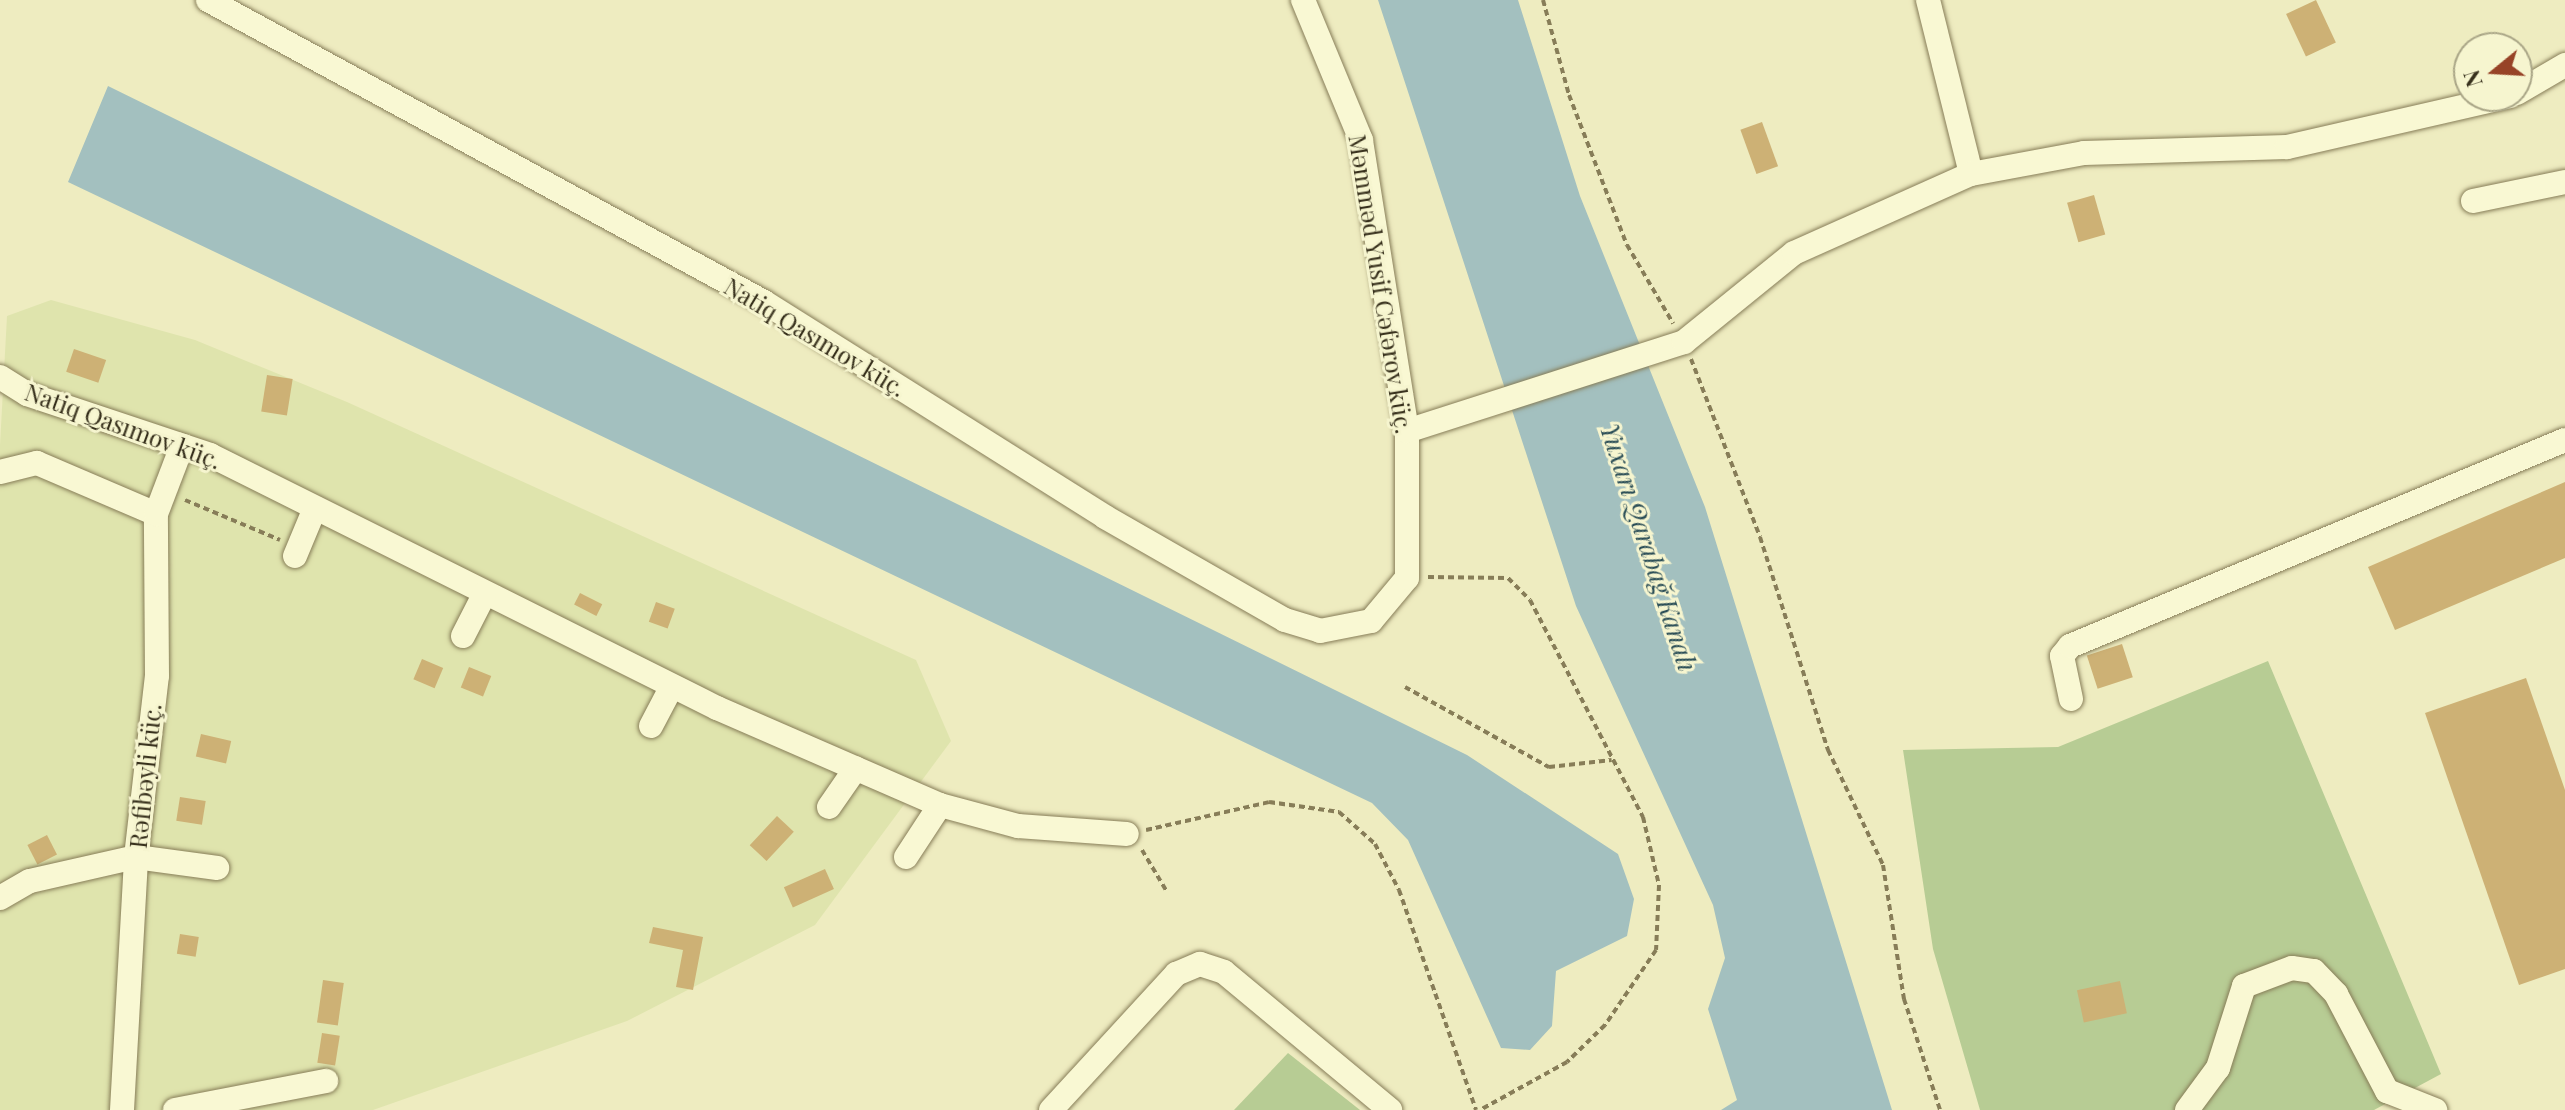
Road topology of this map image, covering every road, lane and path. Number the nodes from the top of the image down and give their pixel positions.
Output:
1 (208, 0) edge
2 (1303, 0) edge
3 (1543, 0) edge
4 (1928, 0) edge
5 (2565, 65) edge
6 (2533, 84) edge
7 (2453, 109) edge
8 (1971, 174) junction
9 (2565, 182) edge
10 (2473, 201) dead end
11 (1684, 342) junction
12 (0, 377) edge
13 (1407, 431) junction
14 (2565, 440) edge
15 (182, 446) junction
16 (0, 472) edge
17 (164, 491) junction
18 (315, 508) junction
19 (156, 514) junction
20 (290, 549) joint
21 (1407, 578) junction
22 (485, 593) junction
23 (463, 636) dead end
24 (672, 686) junction
25 (1405, 687) dead end
26 (2071, 699) dead end
27 (651, 726) dead end
28 (1612, 760) junction
29 (856, 768) junction
30 (940, 805) junction
31 (829, 807) dead end
32 (1127, 834) junction
33 (136, 857) junction
34 (906, 857) dead end
35 (217, 868) dead end
36 (1167, 892) dead end
37 (0, 898) edge
38 (326, 1081) dead end
39 (122, 1110) edge
40 (175, 1110) edge
41 (1051, 1110) edge
42 (1390, 1110) edge
43 (1478, 1110) edge
44 (1940, 1110) edge
45 (2187, 1110) edge
46 (2435, 1110) edge

1 - 21 street, Natiq Qasımov küç.
2 - 13 street, Məmməd Yusif Cəfərov küç.
3 - 11 path
4 - 8 street
5 - 6 street
7 - 8 street
8 - 11 street
9 - 10 street
11 - 13 street
11 - 44 path
12 - 15 street, Natiq Qasımov küç.
13 - 21 street, Məmməd Yusif Cəfərov küç.
14 - 26 street
15 - 17 street, Rəfibəyli küç.
15 - 18 street, Natiq Qasımov küç.
16 - 19 street
17 - 19 street, Rəfibəyli küç.
17 - 20 path
18 - 20 street
18 - 22 street, Natiq Qasımov küç.
19 - 33 street, Rəfibəyli küç.
21 - 28 path
22 - 23 street
22 - 24 street, Natiq Qasımov küç.
24 - 27 street
24 - 29 street, Natiq Qasımov küç.
25 - 28 path
28 - 43 path
29 - 30 street, Natiq Qasımov küç.
29 - 31 street
30 - 32 street, Natiq Qasımov küç.
30 - 34 street
32 - 36 path
32 - 43 path
33 - 35 street
33 - 37 street
33 - 39 street, Rəfibəyli küç.
38 - 40 street
41 - 42 street
45 - 46 street

